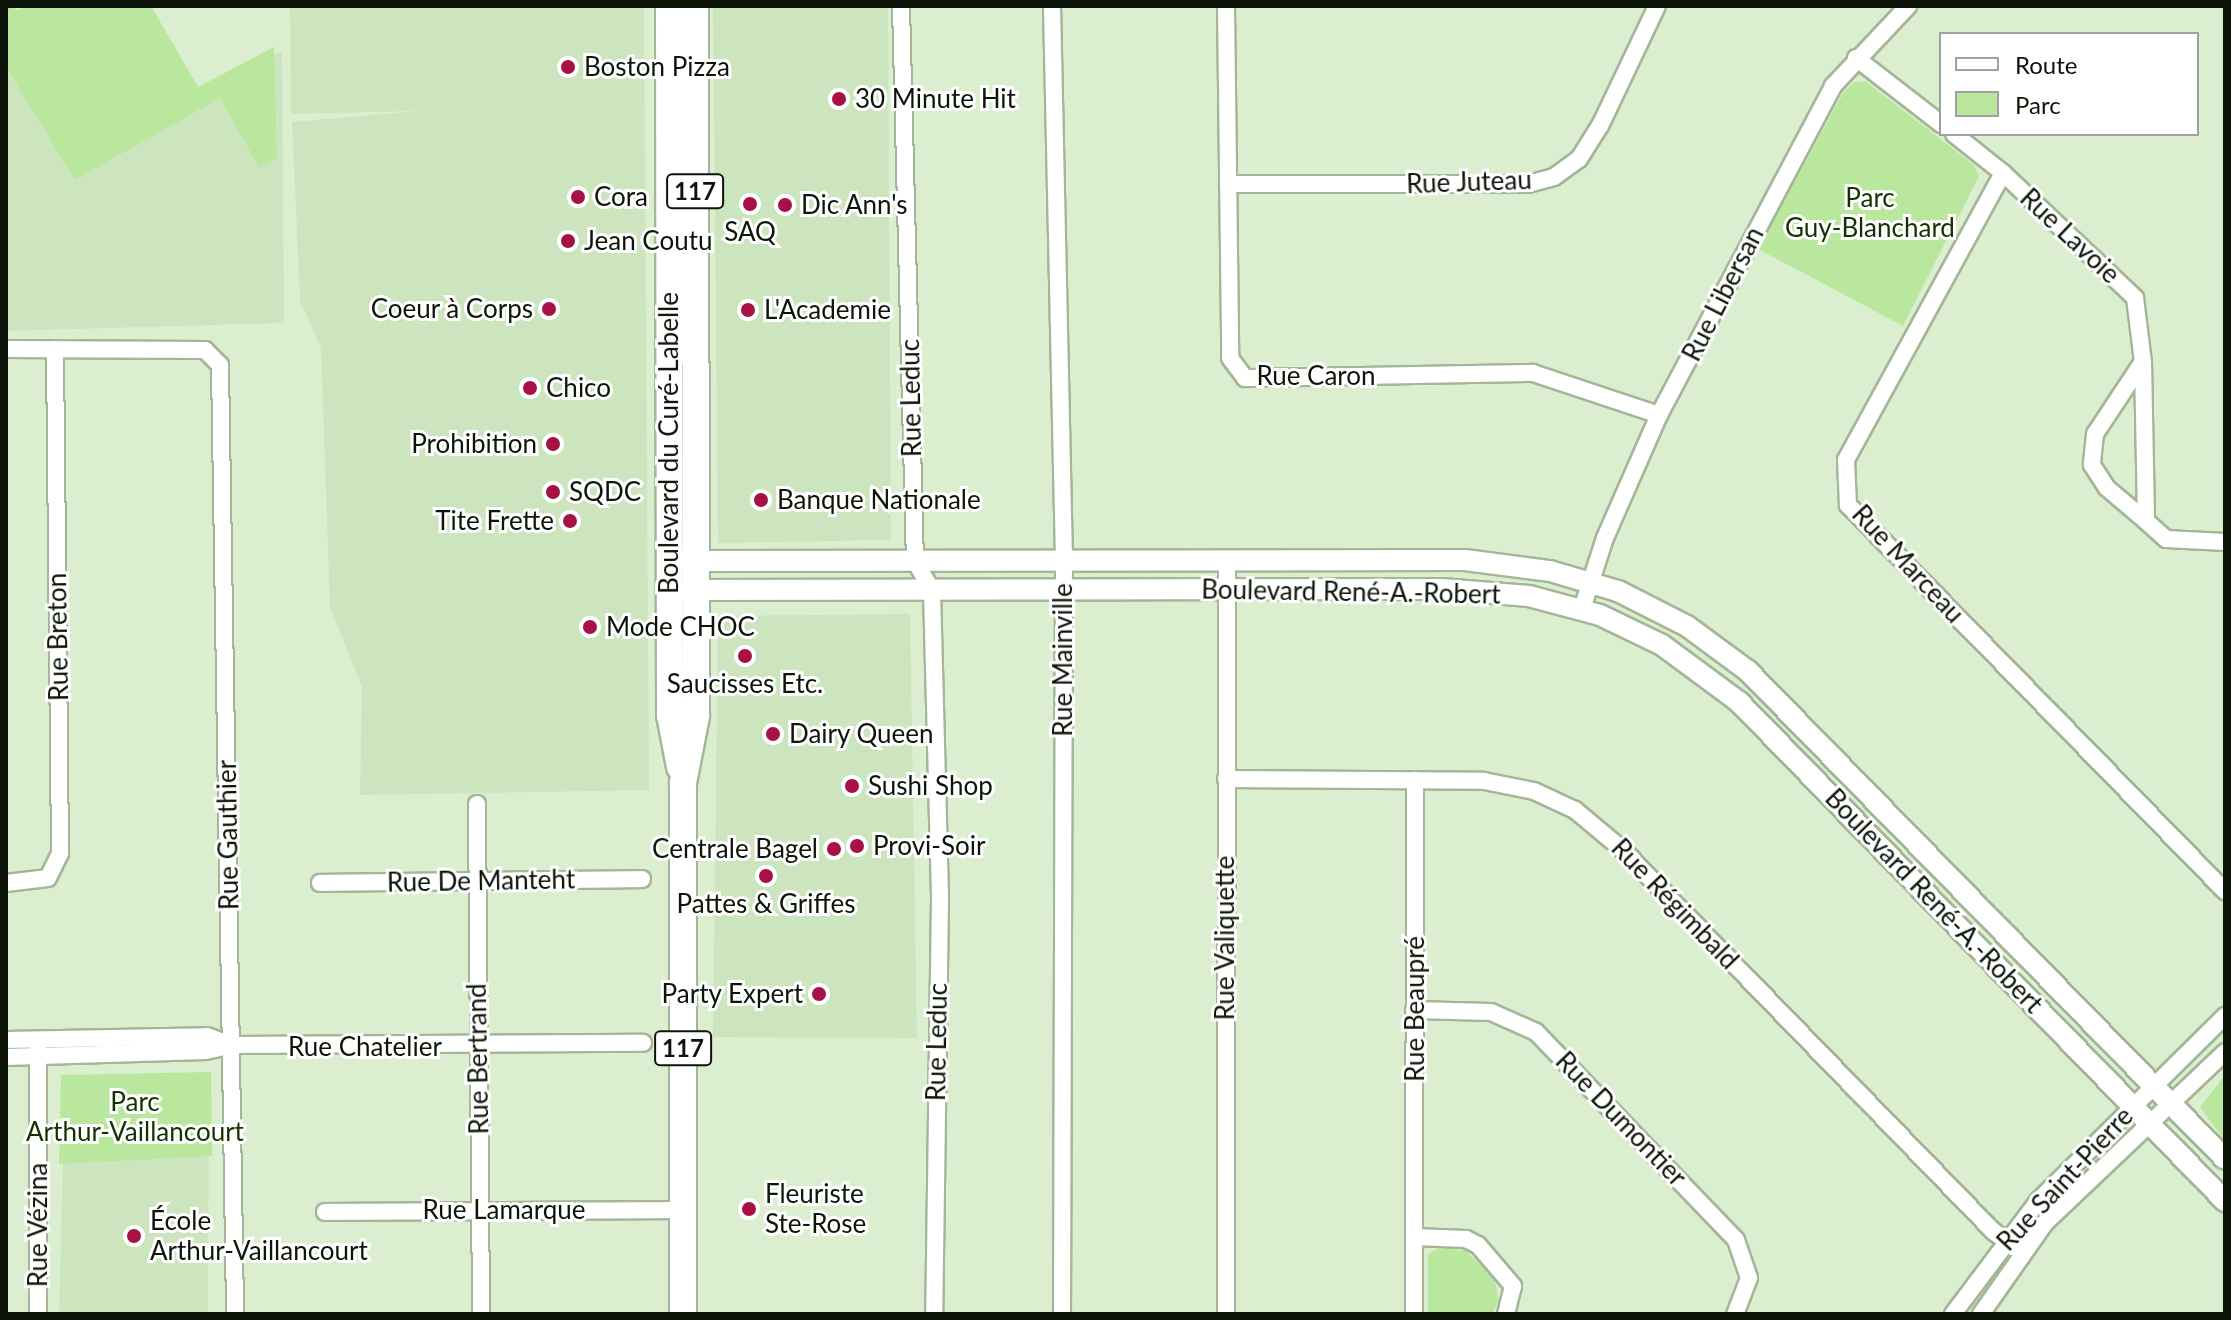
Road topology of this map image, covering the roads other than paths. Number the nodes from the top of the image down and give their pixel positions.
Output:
1 (669, 6) edge
2 (695, 6) edge
3 (901, 6) edge
4 (1052, 6) edge
5 (1226, 6) edge
6 (1657, 6) edge
7 (1908, 6) edge
8 (1856, 58) junction
9 (1939, 122) edge
10 (1957, 136) edge
11 (2003, 173) junction
12 (1228, 184) junction
13 (6, 349) edge
14 (55, 349) junction
15 (2143, 362) junction
16 (1659, 415) junction
17 (2146, 521) junction
18 (2225, 542) edge
19 (1064, 560) junction
20 (669, 561) junction
21 (696, 561) junction
22 (915, 561) junction
23 (1227, 561) junction
24 (1591, 581) junction
25 (669, 590) junction
26 (696, 590) junction
27 (1063, 590) junction
28 (1226, 590) junction
29 (932, 591) junction
30 (1582, 609) junction
31 (1226, 779) junction
32 (1415, 780) junction
33 (683, 783) junction
34 (477, 804) dead end
35 (642, 879) dead end
36 (475, 881) junction
37 (6, 883) edge
38 (320, 883) dead end
39 (2225, 891) edge
40 (1414, 1010) junction
41 (2225, 1016) edge
42 (6, 1040) edge
43 (643, 1043) dead end
44 (231, 1045) junction
45 (477, 1046) junction
46 (38, 1048) junction
47 (2225, 1052) edge
48 (6, 1057) edge
49 (2153, 1086) junction
50 (2171, 1104) junction
51 (2134, 1107) junction
52 (2149, 1122) junction
53 (2225, 1159) edge
54 (2225, 1201) edge
55 (480, 1209) junction
56 (683, 1210) junction
57 (325, 1212) dead end
58 (1414, 1237) junction
59 (2004, 1241) junction
60 (2022, 1253) junction
61 (38, 1314) edge
62 (235, 1314) edge
63 (481, 1314) edge
64 (683, 1314) edge
65 (934, 1314) edge
66 (1062, 1314) edge
67 (1226, 1314) edge
68 (1414, 1314) edge
69 (1506, 1314) edge
70 (1735, 1314) edge
71 (1953, 1314) edge
72 (1981, 1314) edge

1 - 20 main road, Boulevard du Curé-Labelle / 117
2 - 21 main road, Boulevard du Curé-Labelle / 117
3 - 22 street, Rue Leduc
4 - 19 street, Rue Mainville
5 - 12 street, Rue Caron
6 - 12 street, Rue Juteau
7 - 8 street, Rue Libersan
8 - 9 street
8 - 16 street, Rue Libersan
10 - 11 street, Rue Lavoie
11 - 15 street, Rue Lavoie
11 - 39 street, Rue Marceau
12 - 16 street, Rue Caron
13 - 14 street
14 - 37 street, Rue Breton
14 - 44 street, Rue Gauthier
15 - 17 street, Rue Lavoie
15 - 17 street
16 - 24 street, Rue Libersan
17 - 18 street
19 - 22 street, Boulevard René-A.-Robert
19 - 23 street, Boulevard René-A.-Robert
19 - 27 street, Rue Mainville
20 - 21 street, Boulevard René-A.-Robert
20 - 25 main road, Boulevard du Curé-Labelle / 117
21 - 22 street, Boulevard René-A.-Robert
21 - 26 main road, Boulevard du Curé-Labelle / 117
22 - 29 street, Rue Leduc
23 - 24 street, Boulevard René-A.-Robert
23 - 28 street, Rue Valiquette
24 - 30 street, Rue Libersan
24 - 49 street, Boulevard René-A.-Robert
25 - 26 street, Boulevard René-A.-Robert
25 - 33 main road, Boulevard du Curé-Labelle / 117
26 - 29 street, Boulevard René-A.-Robert
26 - 33 main road, Boulevard du Curé-Labelle / 117
27 - 28 street, Boulevard René-A.-Robert
27 - 29 street, Boulevard René-A.-Robert
27 - 66 street, Rue Mainville
28 - 30 street, Boulevard René-A.-Robert
28 - 31 street, Rue Valiquette
29 - 65 street, Rue Leduc
30 - 51 street, Boulevard René-A.-Robert
31 - 32 street, Rue Régimbald
31 - 67 street, Rue Valiquette
32 - 40 street, Rue Beaupré
32 - 59 street, Rue Régimbald
33 - 56 main road, Boulevard du Curé-Labelle / 117
34 - 36 street, Rue Bertrand
35 - 36 street, Rue De Manteht
36 - 38 street, Rue De Manteht
36 - 45 street, Rue Bertrand
40 - 58 street, Rue Beaupré
40 - 70 street, Rue Dumontier
41 - 49 street, Rue Saint-Pierre
42 - 46 street
43 - 45 street, Rue Chatelier
44 - 45 street, Rue Chatelier
44 - 46 street, Rue Chatelier
44 - 62 street, Rue Gauthier
45 - 55 street, Rue Bertrand
46 - 48 street
46 - 61 street, Rue Vézina
47 - 50 street, Rue Saint-Pierre
49 - 50 street, Boulevard René-A.-Robert
49 - 51 street, Rue Saint-Pierre
50 - 52 street, Rue Saint-Pierre
50 - 53 street, Boulevard René-A.-Robert
51 - 52 street, Boulevard René-A.-Robert
51 - 59 street, Rue Saint-Pierre
52 - 54 street, Boulevard René-A.-Robert
52 - 60 street, Rue Saint-Pierre
55 - 56 street, Rue Lamarque
55 - 57 street, Rue Lamarque
55 - 63 street, Rue Bertrand
56 - 64 main road, Boulevard du Curé-Labelle / 117
58 - 68 street, Rue Beaupré
58 - 69 street
59 - 60 street, Rue Régimbald
59 - 71 street, Rue Saint-Pierre
60 - 72 street, Rue Saint-Pierre

